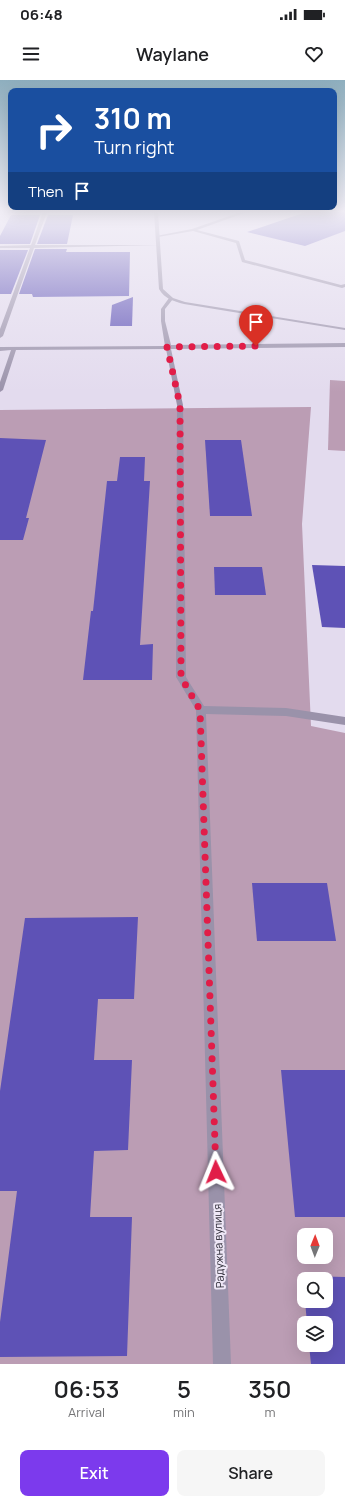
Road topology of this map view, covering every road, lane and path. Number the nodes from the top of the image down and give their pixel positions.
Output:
1 (22, 272) edge
2 (160, 272) edge
3 (287, 272) edge
4 (345, 285) edge
5 (171, 299) junction
6 (345, 329) edge
7 (0, 336) edge
8 (345, 345) edge
9 (167, 347) junction
10 (0, 349) edge
11 (14, 349) junction
12 (0, 390) edge
13 (200, 710) junction
14 (345, 721) edge
15 (222, 1364) edge

1 - 7 street
2 - 5 street
3 - 4 street
5 - 6 street
5 - 9 street, Радужна вулиця
8 - 9 street
9 - 11 street
9 - 13 street, Радужна вулиця
10 - 11 street
11 - 12 street
13 - 14 street
13 - 15 street, Радужна вулиця

